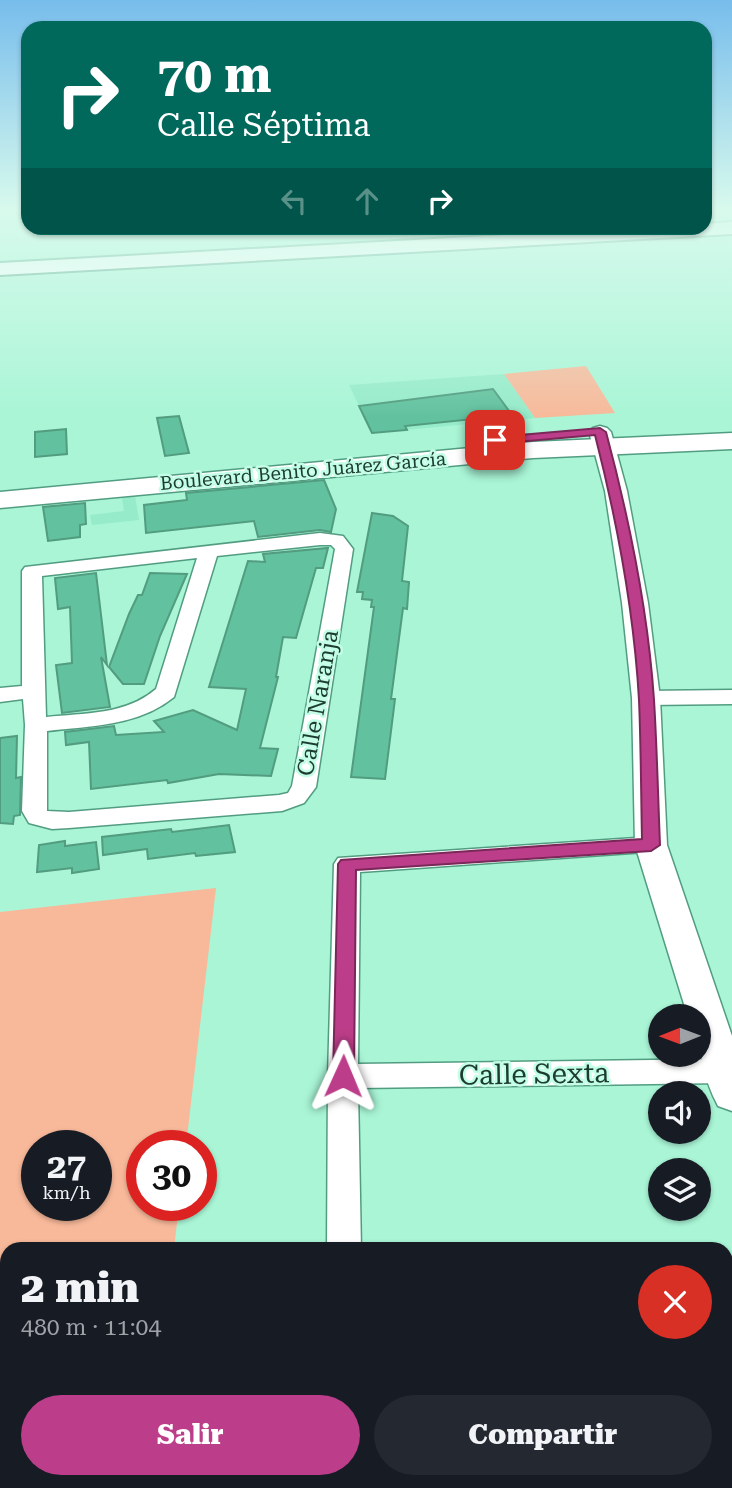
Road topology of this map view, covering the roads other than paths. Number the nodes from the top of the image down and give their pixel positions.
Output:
1 (732, 428) edge
2 (602, 438) junction
3 (732, 441) edge
4 (0, 484) edge
5 (0, 500) edge
6 (209, 551) junction
7 (33, 691) junction
8 (0, 695) edge
9 (732, 697) edge
10 (646, 698) junction
11 (36, 725) junction
12 (651, 845) junction
13 (343, 1076) junction
14 (728, 1083) edge
15 (344, 1242) edge

1 - 2 main road, Boulevard Benito Juárez García
2 - 3 main road, Boulevard Benito Juárez García
2 - 4 main road, Boulevard Benito Juárez García
2 - 5 main road, Boulevard Benito Juárez García
2 - 10 street
6 - 7 street, Calle Naranja
6 - 11 street
6 - 11 street, Calle Naranja
7 - 8 street
7 - 11 street, Calle Naranja
9 - 10 street
10 - 12 street
12 - 13 street
12 - 14 street
13 - 14 street, Calle Sexta
13 - 15 street

